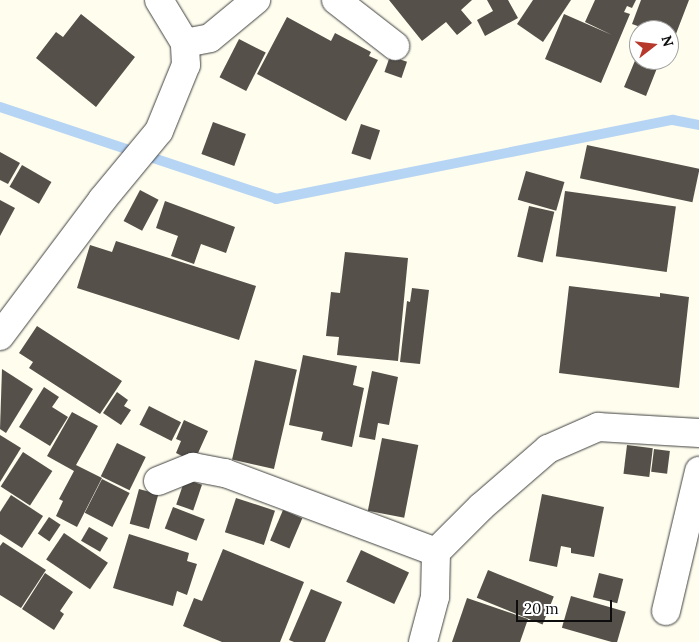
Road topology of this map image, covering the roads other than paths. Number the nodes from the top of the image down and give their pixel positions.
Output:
1 (159, 0) edge
2 (256, 0) edge
3 (336, 0) edge
4 (185, 43) junction
5 (395, 46) dead end
6 (0, 336) edge
7 (699, 433) edge
8 (699, 471) edge
9 (158, 481) dead end
10 (436, 552) junction
11 (666, 611) dead end
12 (423, 642) edge

1 - 4 street
2 - 4 street
3 - 5 street
4 - 6 street
7 - 10 street
8 - 11 street
9 - 10 street
10 - 12 street

